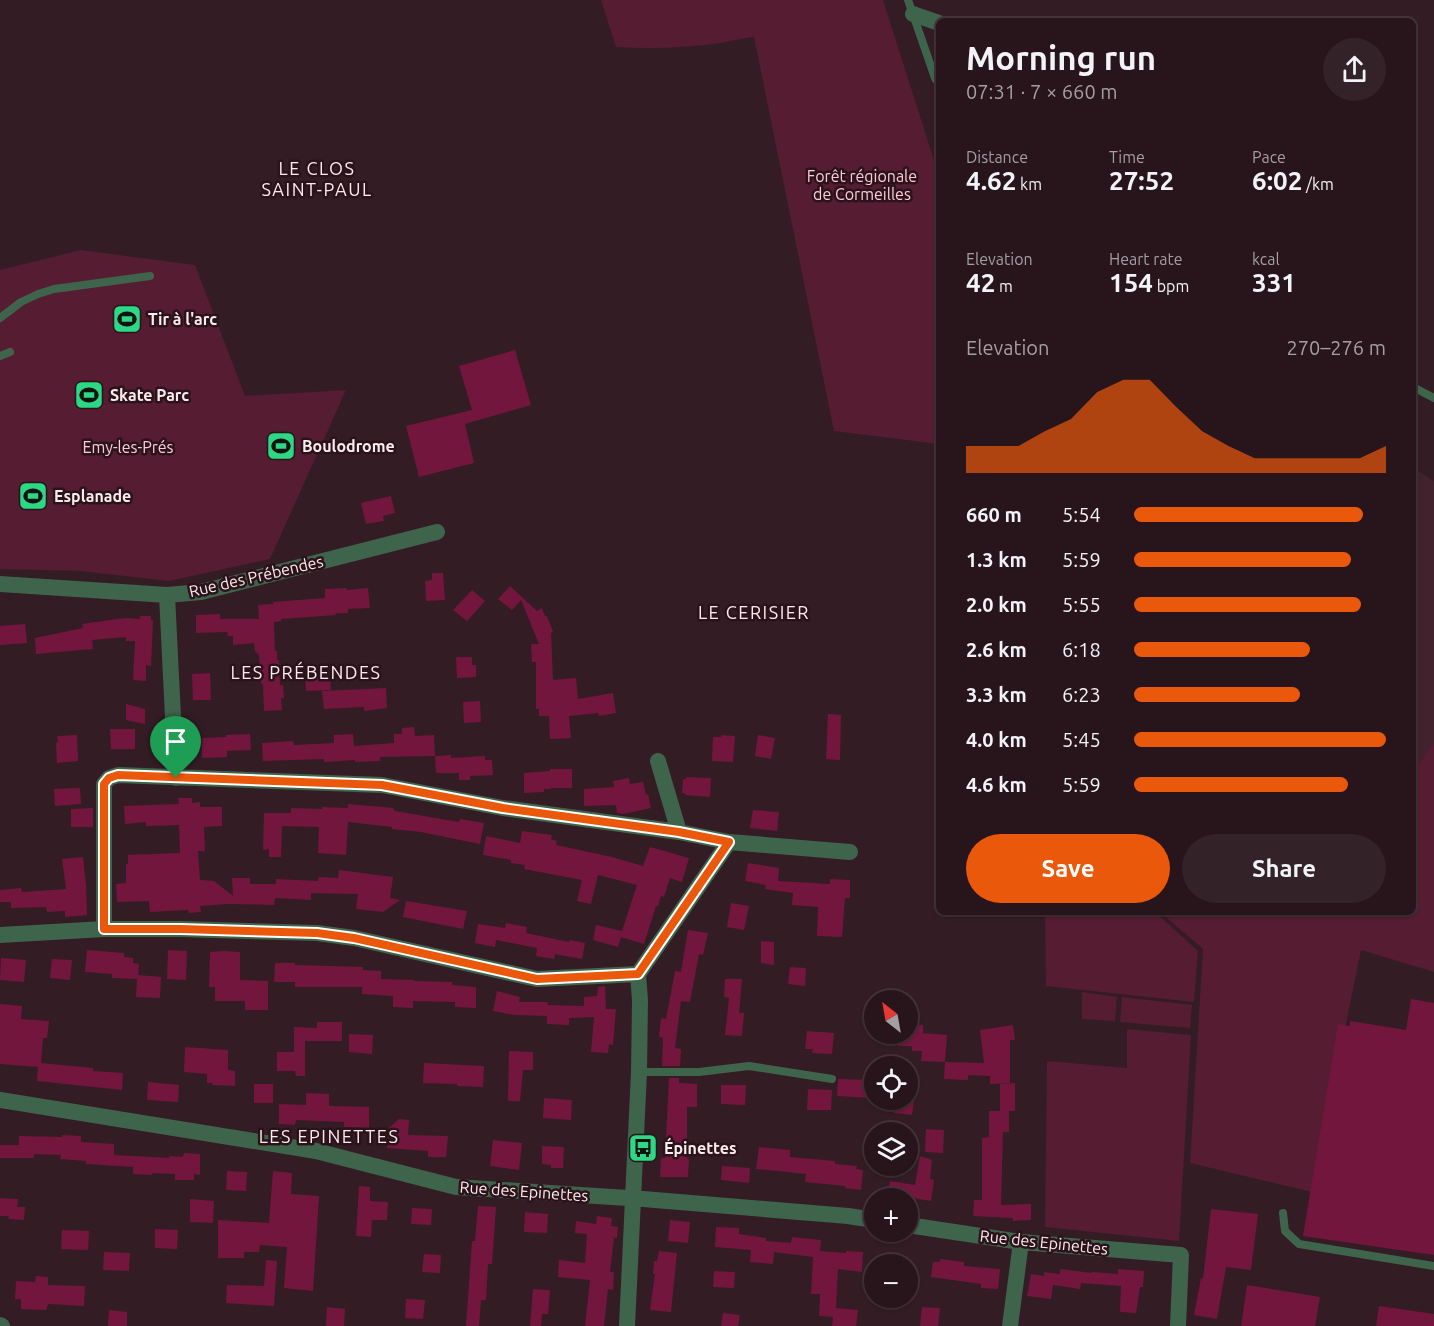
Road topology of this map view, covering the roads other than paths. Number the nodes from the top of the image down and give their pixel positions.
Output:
1 (910, 7) edge
2 (936, 21) edge
3 (936, 80) edge
4 (150, 276) dead end
5 (0, 318) edge
6 (10, 352) dead end
7 (0, 356) edge
8 (1416, 389) edge
9 (1434, 398) edge
10 (437, 532) dead end
11 (0, 584) edge
12 (167, 595) junction
13 (658, 761) dead end
14 (176, 778) junction
15 (679, 832) junction
16 (729, 842) junction
17 (850, 852) dead end
18 (104, 929) junction
19 (0, 935) edge
20 (638, 974) junction
21 (639, 1072) junction
22 (832, 1079) dead end
23 (0, 1100) edge
24 (634, 1198) junction
25 (1283, 1213) dead end
26 (864, 1219) edge
27 (918, 1227) edge
28 (1021, 1242) junction
29 (1434, 1266) edge
30 (627, 1326) edge
31 (1010, 1326) edge
32 (1178, 1326) edge

1 - 2 street
1 - 3 lane
4 - 5 lane
6 - 7 lane
8 - 9 lane
10 - 12 street, Rue des Prébendes
11 - 12 street, Rue des Prébendes
12 - 14 street
13 - 15 street
14 - 15 street
14 - 18 street
15 - 16 street
16 - 17 street
16 - 20 street
18 - 19 street
18 - 20 street
20 - 21 street
21 - 22 lane
21 - 24 street
23 - 24 street, Rue des Epinettes
24 - 26 street, Rue des Epinettes
24 - 30 street
25 - 29 lane
27 - 28 street, Rue des Epinettes
28 - 31 street
28 - 32 street, Rue des Epinettes

